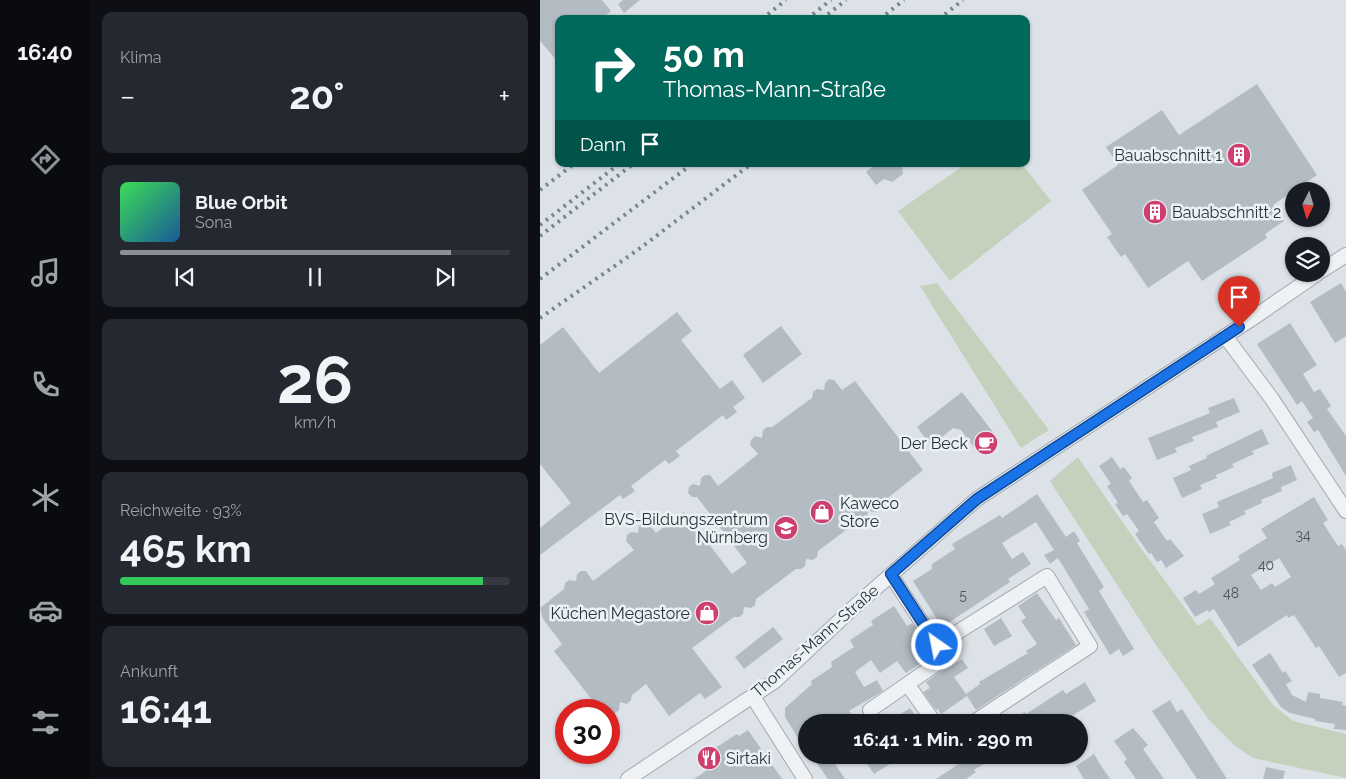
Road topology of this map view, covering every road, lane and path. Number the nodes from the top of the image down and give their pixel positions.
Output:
1 (1346, 255) edge
2 (1330, 265) edge
3 (1305, 282) edge
4 (1225, 336) junction
5 (1346, 511) edge
6 (891, 574) junction
7 (937, 645) junction
8 (908, 685) junction
9 (753, 697) junction
10 (870, 710) dead end
11 (928, 714) edge
12 (986, 714) edge
13 (628, 779) edge
14 (805, 779) edge

1 - 2 street
3 - 4 street, Thomas-Mann-Straße
4 - 5 street
4 - 6 street, Thomas-Mann-Straße
6 - 7 street
6 - 9 street, Thomas-Mann-Straße
7 - 8 street
7 - 12 street
8 - 10 street
8 - 11 street
9 - 13 street, Thomas-Mann-Straße
9 - 14 street

